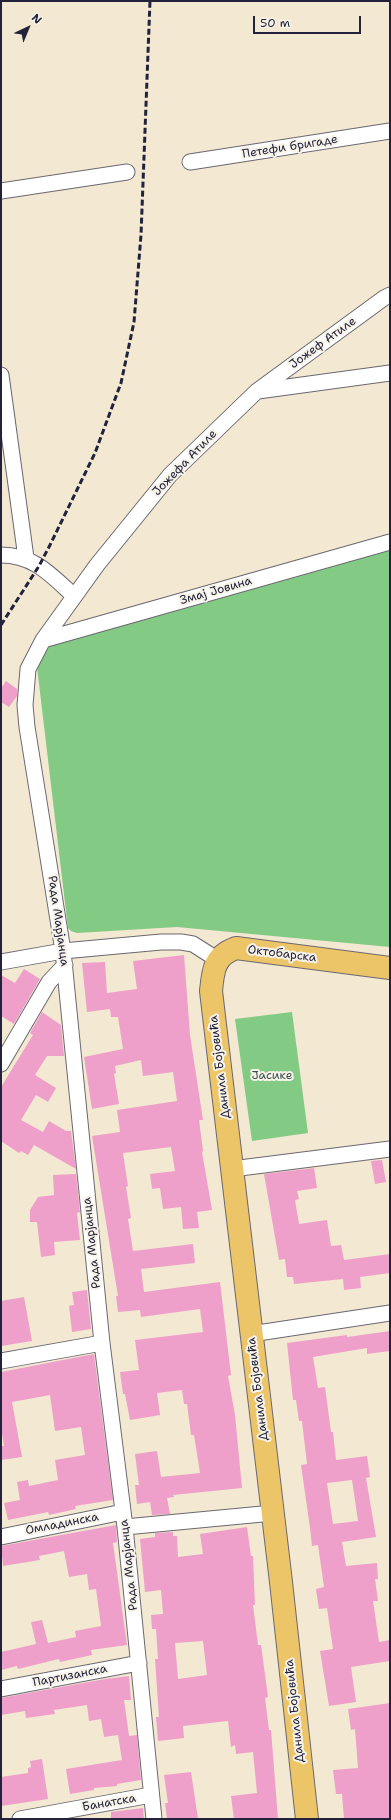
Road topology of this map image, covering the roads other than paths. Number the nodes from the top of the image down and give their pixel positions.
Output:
1 (390, 131) edge
2 (190, 162) dead end
3 (127, 172) dead end
4 (1, 191) edge
5 (390, 295) edge
6 (390, 373) edge
7 (1, 375) edge
8 (257, 392) junction
9 (390, 542) edge
10 (1, 555) edge
11 (26, 558) junction
12 (74, 596) junction
13 (43, 640) junction
14 (28, 669) joint
15 (64, 958) junction
16 (218, 960) junction
17 (1, 962) edge
18 (390, 968) edge
19 (1, 1064) edge
20 (390, 1149) edge
21 (232, 1169) junction
22 (390, 1313) edge
23 (251, 1334) junction
24 (102, 1343) junction
25 (1, 1361) edge
26 (123, 1512) junction
27 (273, 1513) junction
28 (125, 1527) junction
29 (1, 1537) edge
30 (139, 1663) junction
31 (1, 1689) edge
32 (151, 1795) junction
33 (20, 1819) edge
34 (154, 1819) edge
35 (306, 1819) edge

1 - 2 street, Петефи бригаде
3 - 4 street
5 - 8 street, Јожеф Атиле
6 - 8 street
7 - 11 street
8 - 12 street, Јожефа Атиле
9 - 13 street, Змај Јовина
10 - 11 street
11 - 12 street
12 - 13 street, Јожефа Атиле
13 - 14 street, Јожефа Атиле
14 - 15 street, Рада Марјанца
15 - 16 street
15 - 17 street
15 - 19 street
15 - 24 street, Рада Марјанца
16 - 18 main road, Октобарска
16 - 21 main road, Данила Бојовића
20 - 21 street
21 - 23 main road, Данила Бојовића
22 - 23 street
23 - 27 main road, Данила Бојовића
24 - 25 street
24 - 26 street, Рада Марјанца
26 - 28 street, Рада Марјанца
26 - 29 street, Омладинска
27 - 28 street
27 - 35 main road, Данила Бојовића
28 - 30 street, Рада Марјанца
30 - 31 street, Партизанска
30 - 32 street, Рада Марјанца
32 - 33 street, Банатска
32 - 34 street, Рада Марјанца

